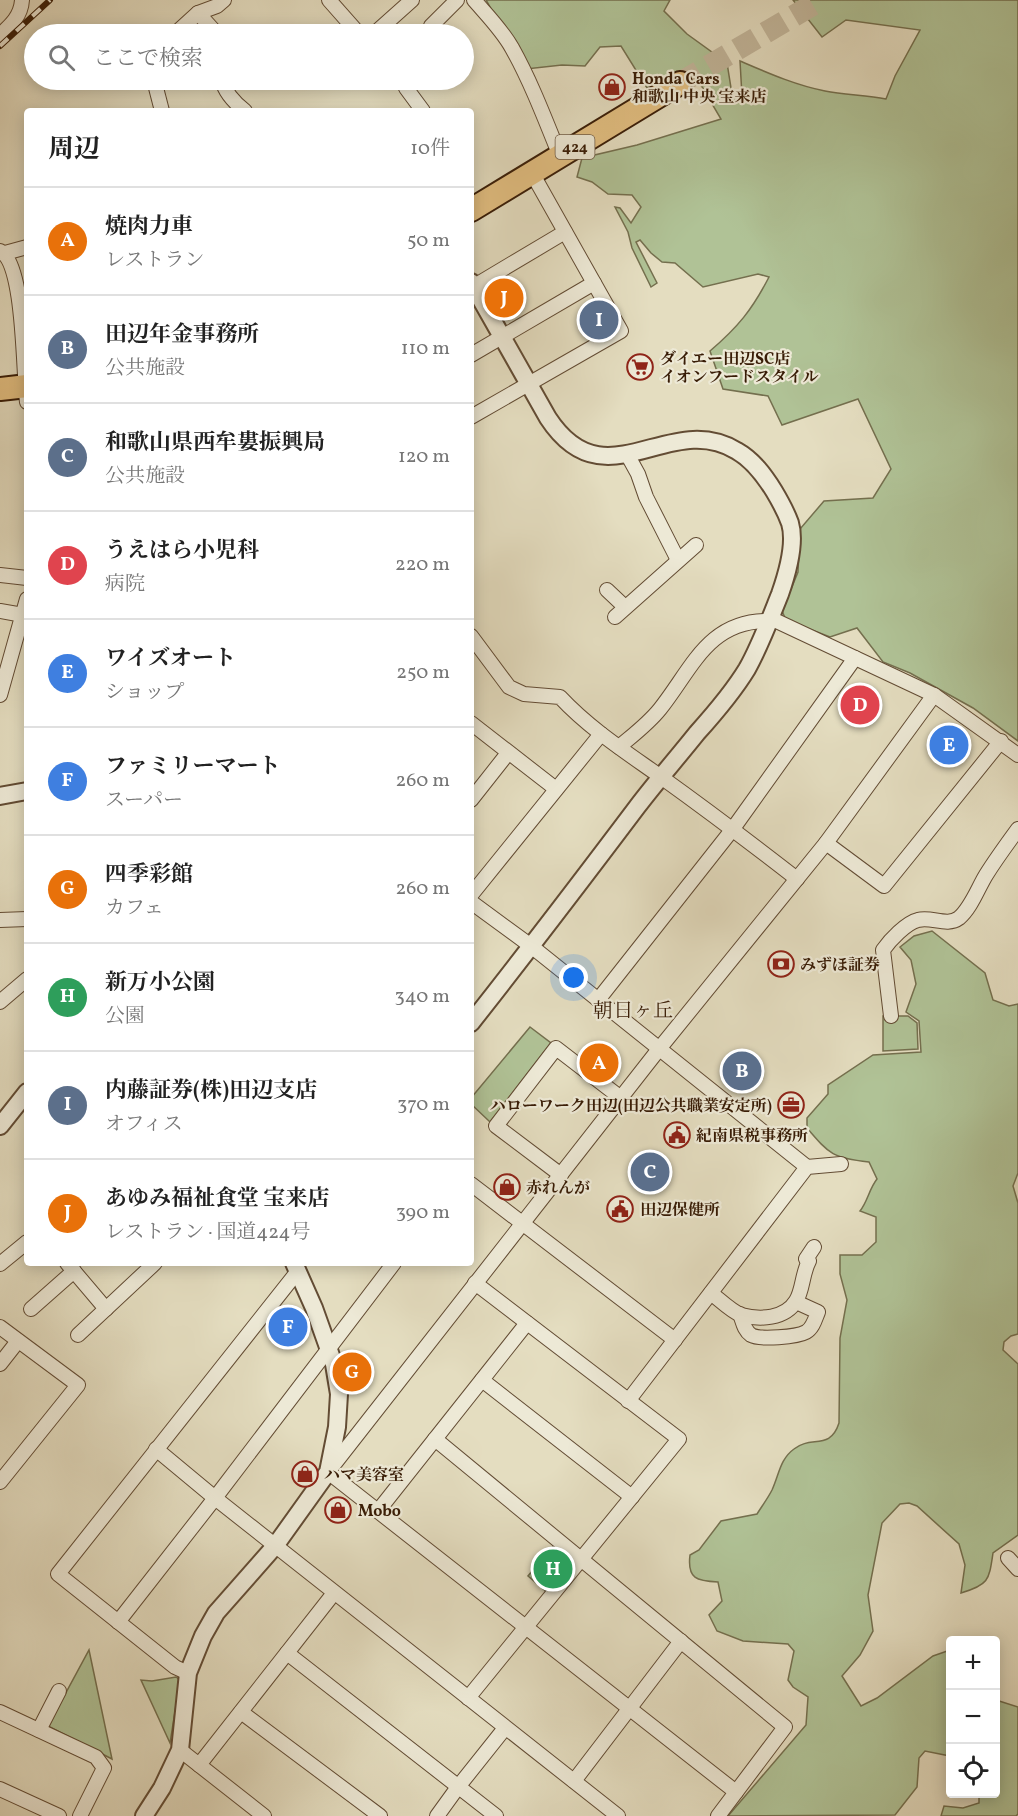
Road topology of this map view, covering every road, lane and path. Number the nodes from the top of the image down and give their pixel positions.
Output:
1 (224, 0) edge
2 (329, 0) edge
3 (412, 0) edge
4 (457, 0) edge
5 (474, 0) edge
6 (24, 3) edge
7 (198, 13) junction
8 (186, 24) edge
9 (208, 24) edge
10 (350, 24) edge
11 (385, 24) edge
12 (433, 24) edge
13 (0, 36) edge
14 (680, 83) tunnel mouth
15 (157, 90) edge
16 (226, 90) edge
17 (407, 90) edge
18 (161, 108) edge
19 (242, 108) edge
20 (421, 108) edge
21 (561, 156) junction
22 (532, 173) junction
23 (474, 208) edge
24 (565, 232) junction
25 (24, 248) edge
26 (2, 252) edge
27 (594, 283) junction
28 (474, 284) edge
29 (474, 288) edge
30 (503, 338) junction
31 (474, 353) edge
32 (24, 356) edge
33 (527, 384) junction
34 (0, 388) edge
35 (24, 392) edge
36 (474, 415) edge
37 (627, 454) junction
38 (696, 545) dead end
39 (678, 560) junction
40 (0, 575) edge
41 (24, 578) edge
42 (607, 590) dead end
43 (0, 611) edge
44 (24, 611) edge
45 (23, 615) junction
46 (769, 620) junction
47 (474, 640) edge
48 (855, 658) junction
49 (0, 695) edge
50 (934, 695) junction
51 (474, 725) edge
52 (601, 734) junction
53 (1001, 741) junction
54 (619, 747) junction
55 (508, 753) junction
56 (1018, 754) edge
57 (660, 777) junction
58 (556, 789) junction
59 (24, 792) edge
60 (0, 796) edge
61 (474, 796) edge
62 (1018, 829) edge
63 (732, 830) junction
64 (826, 843) junction
65 (796, 879) junction
66 (474, 891) edge
67 (474, 904) edge
68 (24, 919) edge
69 (0, 920) edge
70 (531, 946) junction
71 (24, 982) edge
72 (598, 1000) junction
73 (0, 1002) edge
74 (891, 1016) dead end
75 (474, 1019) edge
76 (659, 1049) junction
77 (24, 1096) edge
78 (621, 1098) junction
79 (0, 1126) edge
80 (841, 1164) dead end
81 (807, 1167) junction
82 (561, 1175) junction
83 (474, 1186) edge
84 (523, 1223) junction
85 (24, 1244) edge
86 (814, 1247) dead end
87 (0, 1264) edge
88 (152, 1266) edge
89 (297, 1266) edge
90 (392, 1266) edge
91 (71, 1267) edge
92 (475, 1283) junction
93 (711, 1293) junction
94 (796, 1302) junction
95 (31, 1309) dead end
96 (106, 1309) junction
97 (740, 1314) junction
98 (527, 1323) junction
99 (0, 1327) edge
100 (78, 1335) dead end
101 (675, 1340) junction
102 (18, 1341) junction
103 (329, 1347) junction
104 (0, 1364) edge
105 (482, 1380) junction
106 (628, 1401) junction
107 (435, 1439) junction
108 (156, 1449) junction
109 (328, 1472) junction
110 (0, 1482) edge
111 (632, 1497) junction
112 (215, 1498) junction
113 (378, 1511) junction
114 (275, 1546) junction
115 (1008, 1558) dead end
116 (581, 1559) junction
117 (1018, 1569) edge
118 (334, 1593) junction
119 (118, 1622) junction
120 (526, 1627) junction
121 (681, 1641) junction
122 (287, 1653) junction
123 (188, 1673) junction
124 (59, 1691) dead end
125 (468, 1698) junction
126 (631, 1709) junction
127 (0, 1712) edge
128 (241, 1712) junction
129 (505, 1728) junction
130 (39, 1730) junction
131 (180, 1750) junction
132 (199, 1765) junction
133 (574, 1781) junction
134 (458, 1786) junction
135 (0, 1789) edge
136 (736, 1792) junction
137 (149, 1814) edge
138 (59, 1816) edge
139 (80, 1816) edge
140 (264, 1816) edge
141 (380, 1816) edge
142 (437, 1816) edge
143 (496, 1816) edge
144 (618, 1816) edge
145 (718, 1816) edge

1 - 7 street
2 - 10 street
3 - 11 street
4 - 12 street
5 - 21 street
6 - 13 street
7 - 8 street
7 - 9 street
14 - 21 highway, 424
15 - 18 street
16 - 19 street
17 - 20 street
21 - 22 highway, 424
22 - 23 highway, 424
22 - 24 street
24 - 27 street
24 - 28 street
25 - 26 street
26 - 32 street
27 - 30 street
27 - 33 street
29 - 30 street
30 - 31 street
30 - 33 street
33 - 36 street
33 - 37 street
34 - 35 highway
37 - 39 street
37 - 46 street
38 - 39 street
39 - 42 street
40 - 41 street
43 - 45 street
44 - 45 street
45 - 49 street
46 - 48 street
46 - 54 street
46 - 57 street
47 - 52 street
48 - 50 street
48 - 63 street
50 - 53 street
50 - 64 street
51 - 55 street
52 - 54 street
52 - 58 street
53 - 56 street
53 - 64 street
54 - 57 street
55 - 58 street
55 - 61 street
57 - 63 street
57 - 70 street
58 - 66 street
59 - 60 street
62 - 74 street
63 - 65 street
63 - 72 street
64 - 65 street
65 - 76 street
67 - 70 street
68 - 69 street
70 - 72 street
70 - 75 street
71 - 73 street
72 - 76 street
76 - 78 street
76 - 81 street
77 - 79 street
78 - 82 street
78 - 82 street
80 - 81 street
81 - 93 street
82 - 84 street
83 - 84 street
84 - 92 street
84 - 101 street
85 - 87 street
86 - 94 street
88 - 96 street
89 - 103 street
89 - 108 street
90 - 103 street
91 - 95 street
91 - 96 street
92 - 98 street
92 - 109 street
93 - 97 street
93 - 101 street
94 - 97 street
94 - 97 street
96 - 100 street
98 - 105 street
98 - 106 street
99 - 102 street
101 - 106 street
102 - 104 street
102 - 110 street
103 - 109 street
103 - 112 street
105 - 107 street
105 - 111 street
106 - 111 street
107 - 113 street
107 - 116 street
108 - 112 street
108 - 119 street
109 - 113 street
109 - 114 street
111 - 116 street
112 - 114 street
112 - 119 street
113 - 120 street
114 - 118 street
114 - 123 street
115 - 117 street
116 - 120 street
116 - 121 street
118 - 122 street
118 - 125 street
119 - 123 street
120 - 125 street
120 - 126 street
121 - 126 street
121 - 136 street
122 - 128 street
122 - 134 street
123 - 131 street
124 - 130 street
125 - 129 street
126 - 133 street
126 - 136 street
127 - 130 street
128 - 132 street
128 - 141 street
129 - 133 street
129 - 134 street
130 - 139 street
131 - 132 street
131 - 137 street
132 - 140 street
133 - 144 street
134 - 142 street
134 - 143 street
135 - 138 street
136 - 145 street

